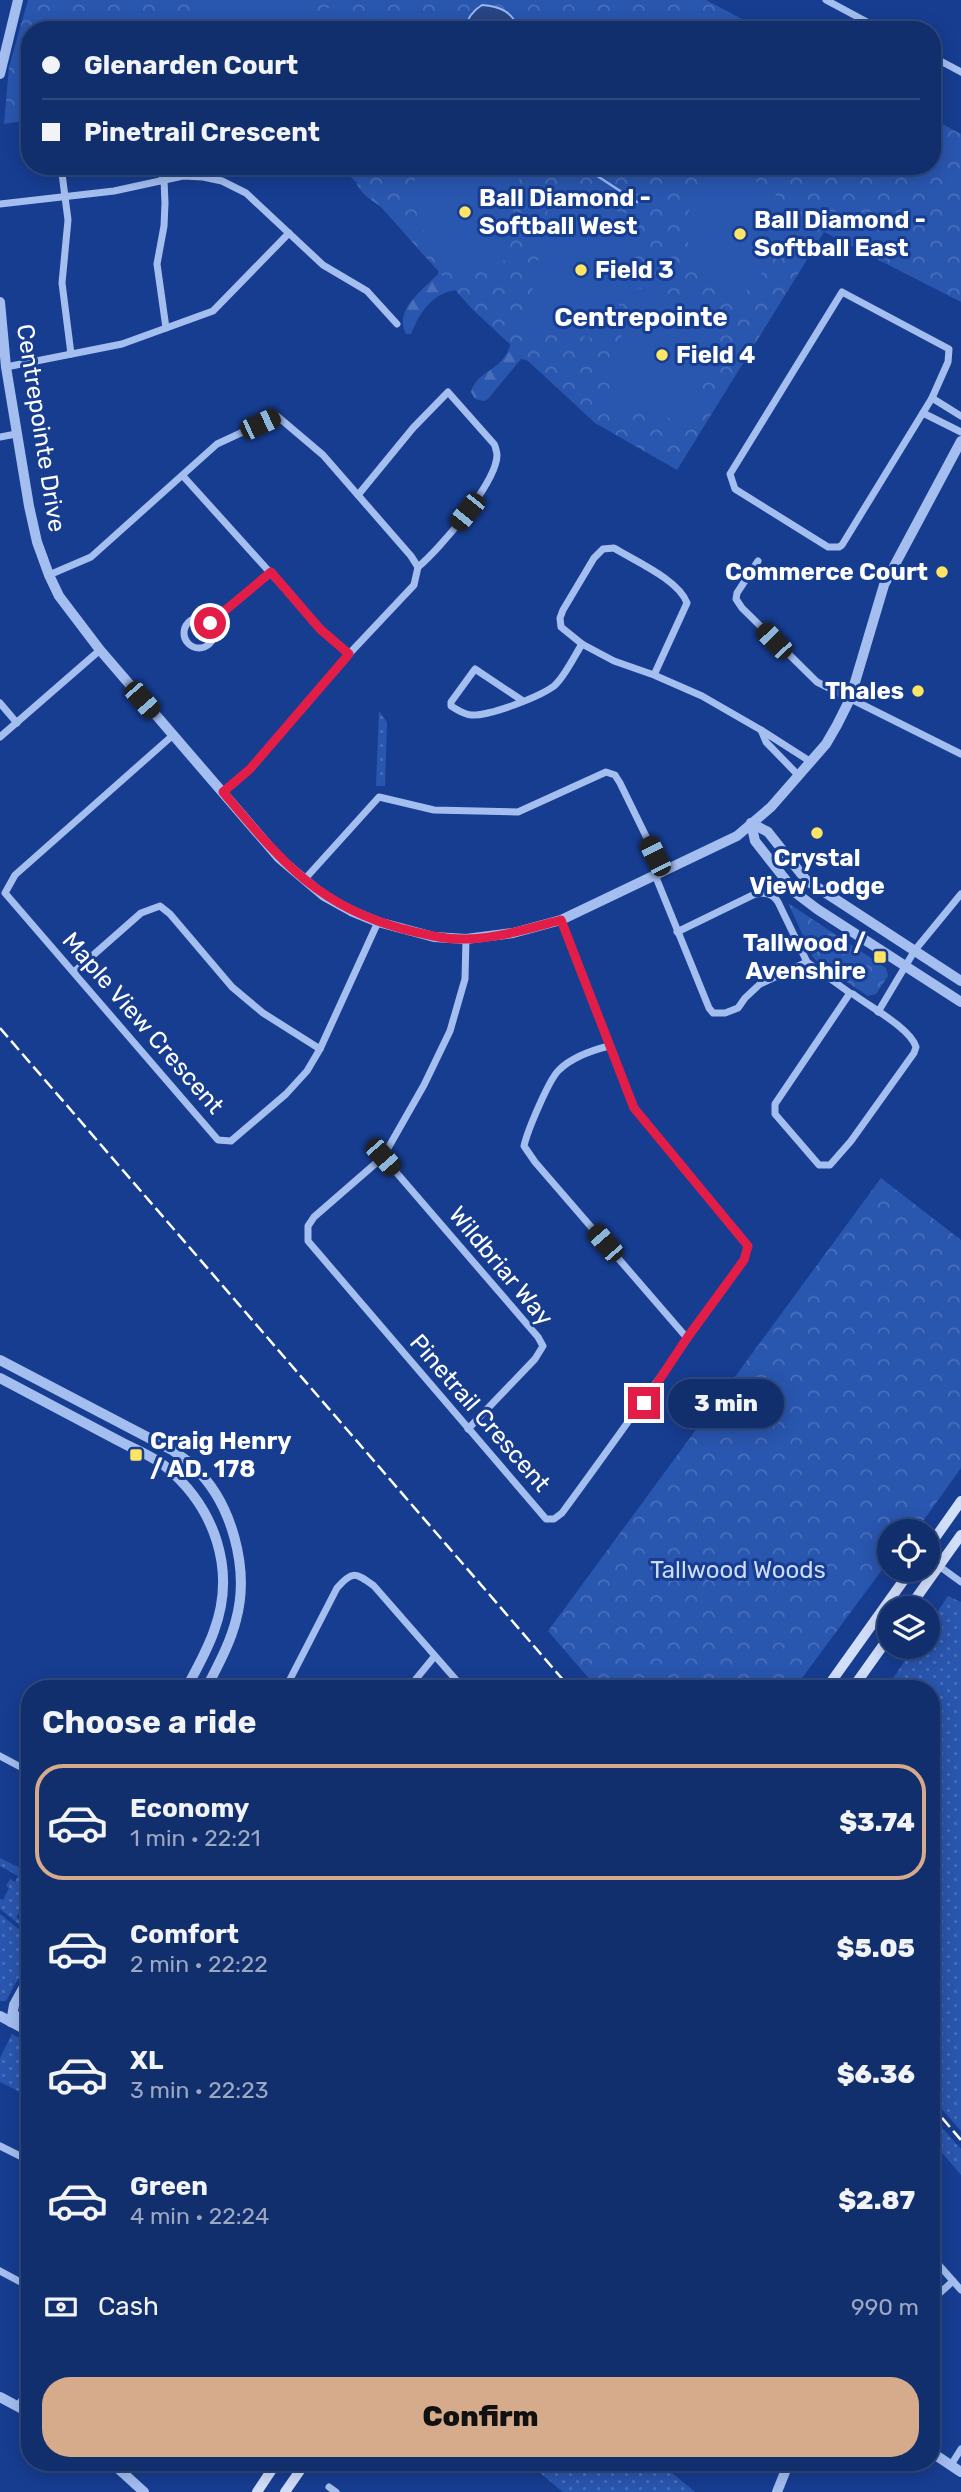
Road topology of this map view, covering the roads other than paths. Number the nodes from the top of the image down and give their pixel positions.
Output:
1 (18, 0) edge
2 (826, 0) edge
3 (865, 21) edge
4 (941, 61) edge
5 (961, 72) edge
6 (0, 75) edge
7 (63, 175) edge
8 (162, 175) edge
9 (164, 180) junction
10 (67, 197) junction
11 (0, 204) edge
12 (289, 233) junction
13 (0, 302) edge
14 (1, 320) edge
15 (397, 324) dead end
16 (166, 328) junction
17 (71, 354) junction
18 (6, 367) junction
19 (932, 398) junction
20 (923, 413) junction
21 (961, 416) edge
22 (961, 432) edge
23 (16, 434) junction
24 (0, 437) edge
25 (961, 441) edge
26 (183, 476) junction
27 (358, 495) junction
28 (758, 561) dead end
29 (418, 567) junction
30 (271, 572) junction
31 (49, 575) junction
32 (210, 623) junction
33 (582, 644) junction
34 (100, 650) junction
35 (349, 654) junction
36 (654, 675) junction
37 (850, 699) junction
38 (523, 701) junction
39 (0, 704) edge
40 (17, 723) junction
41 (761, 730) junction
42 (172, 736) junction
43 (0, 737) edge
44 (961, 754) edge
45 (811, 762) junction
46 (799, 776) junction
47 (223, 792) junction
48 (751, 823) junction
49 (659, 873) junction
50 (304, 880) junction
51 (961, 894) edge
52 (561, 920) junction
53 (378, 922) junction
54 (677, 932) junction
55 (466, 939) junction
56 (915, 950) junction
57 (807, 962) junction
58 (905, 966) junction
59 (74, 972) junction
60 (961, 981) edge
61 (850, 993) junction
62 (961, 1002) edge
63 (878, 1012) junction
64 (609, 1046) junction
65 (320, 1049) junction
66 (383, 1157) junction
67 (687, 1338) junction
68 (0, 1360) edge
69 (0, 1378) edge
70 (467, 1429) junction
71 (961, 1501) edge
72 (940, 1531) edge
73 (961, 1535) edge
74 (940, 1564) edge
75 (940, 1568) edge
76 (902, 1582) edge
77 (961, 1582) edge
78 (877, 1654) edge
79 (434, 1657) junction
80 (190, 1680) edge
81 (210, 1680) edge
82 (290, 1680) edge
83 (416, 1680) edge
84 (455, 1680) edge
85 (832, 1680) edge
86 (858, 1680) edge
87 (0, 1756) edge
88 (21, 1767) edge
89 (21, 1993) edge
90 (0, 2016) edge
91 (21, 2016) edge
92 (11, 2022) junction
93 (21, 2027) edge
94 (0, 2146) edge
95 (21, 2156) edge
96 (940, 2266) edge
97 (0, 2271) edge
98 (953, 2281) junction
99 (21, 2282) edge
100 (961, 2290) edge
101 (940, 2293) edge
102 (0, 2397) edge
103 (21, 2402) edge
104 (18, 2406) junction
105 (21, 2408) edge
106 (961, 2449) edge
107 (940, 2458) edge
108 (951, 2465) junction
109 (119, 2471) edge
110 (271, 2471) edge
111 (300, 2471) edge
112 (785, 2471) edge
113 (961, 2472) edge
114 (137, 2490) edge
115 (257, 2492) edge
116 (285, 2492) edge
117 (777, 2492) edge

1 - 6 street
2 - 3 street
4 - 5 street
7 - 10 street
8 - 9 street
9 - 10 street
9 - 12 street
9 - 16 street
10 - 11 street
10 - 17 street
12 - 15 street
12 - 16 street
13 - 14 street, Centrepointe Drive
14 - 18 street, Centrepointe Drive
16 - 17 street
17 - 18 street
18 - 23 street, Centrepointe Drive
19 - 20 street
19 - 20 street
19 - 21 street
20 - 22 street
23 - 24 street
23 - 31 street, Centrepointe Drive
25 - 37 street, Centrepointe Drive
26 - 27 street
26 - 30 street
26 - 31 street
27 - 29 street
27 - 29 street
28 - 37 street
29 - 35 street
30 - 32 street
30 - 35 street
31 - 34 street, Centrepointe Drive
32 - 32 street
33 - 36 street
33 - 36 street
33 - 38 street
34 - 40 street
34 - 42 street, Centrepointe Drive
35 - 47 street
36 - 41 street
37 - 44 street
37 - 45 street, Centrepointe Drive
38 - 38 street
39 - 40 street
40 - 43 street
41 - 45 street
41 - 46 street
42 - 47 street, Centrepointe Drive
42 - 59 street, Maple View Crescent
45 - 46 street, Centrepointe Drive
46 - 48 street, Centrepointe Drive
47 - 50 street, Centrepointe Drive
48 - 49 street, Centrepointe Drive
48 - 56 street
48 - 58 street
49 - 50 street
49 - 52 street, Centrepointe Drive
49 - 54 street
50 - 53 street, Centrepointe Drive
51 - 56 street
52 - 55 street, Centrepointe Drive
52 - 64 street, Pinetrail Crescent
53 - 55 street, Centrepointe Drive
53 - 65 street, Maple View Crescent
54 - 57 street
54 - 57 street
55 - 66 street, Pinetrail Crescent
56 - 58 street
56 - 60 street
57 - 61 street
58 - 62 street
58 - 63 street
59 - 65 street
59 - 65 street, Maple View Crescent
61 - 63 street
61 - 63 street
64 - 67 street, Pinetrail Crescent
64 - 67 street
66 - 70 street, Wildbriar Way
66 - 70 street, Pinetrail Crescent
67 - 70 street, Pinetrail Crescent
68 - 81 street
69 - 80 street
71 - 72 main road
73 - 74 main road
75 - 77 street
76 - 85 main road
78 - 86 main road
79 - 82 street
79 - 83 street
79 - 84 street
87 - 88 street
89 - 92 street
90 - 92 street
91 - 92 street
92 - 93 street
94 - 95 street
96 - 98 street
97 - 99 street
98 - 100 street
98 - 101 street
102 - 104 street
103 - 104 street
104 - 105 street
106 - 108 street
107 - 108 street
108 - 113 street
109 - 114 street
110 - 115 main road
111 - 116 main road
112 - 117 street

